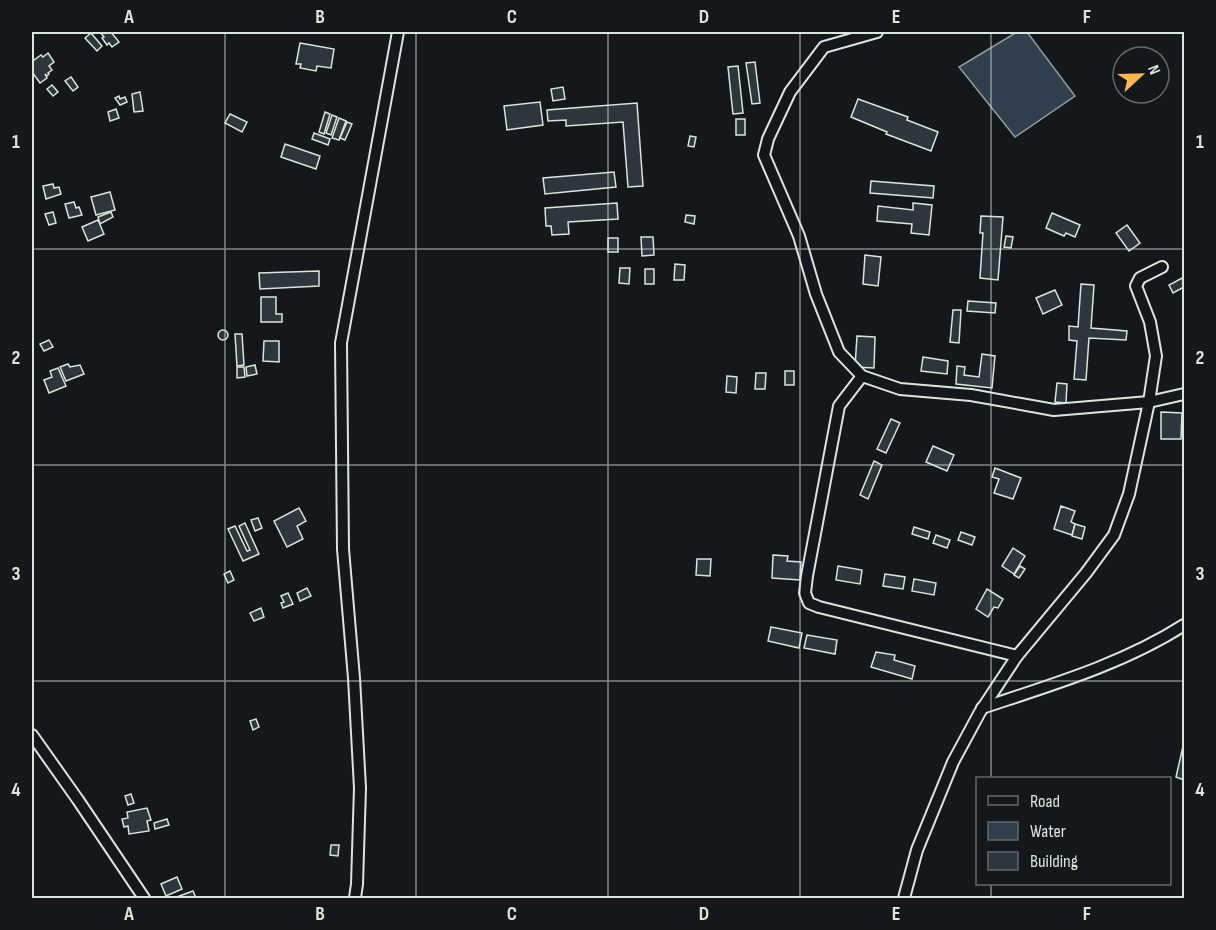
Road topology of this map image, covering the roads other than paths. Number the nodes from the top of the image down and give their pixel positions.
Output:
1 (398, 32) edge
2 (877, 32) edge
3 (1162, 267) dead end
4 (861, 376) junction
5 (1185, 394) edge
6 (1149, 402) junction
7 (1185, 625) edge
8 (1017, 656) junction
9 (982, 709) junction
10 (32, 735) edge
11 (144, 898) edge
12 (355, 898) edge
13 (904, 898) edge

1 - 12 street
2 - 4 street
3 - 6 street
4 - 6 street
4 - 8 street
5 - 6 street
6 - 8 street
7 - 9 street
8 - 9 street
9 - 13 street
10 - 11 street

